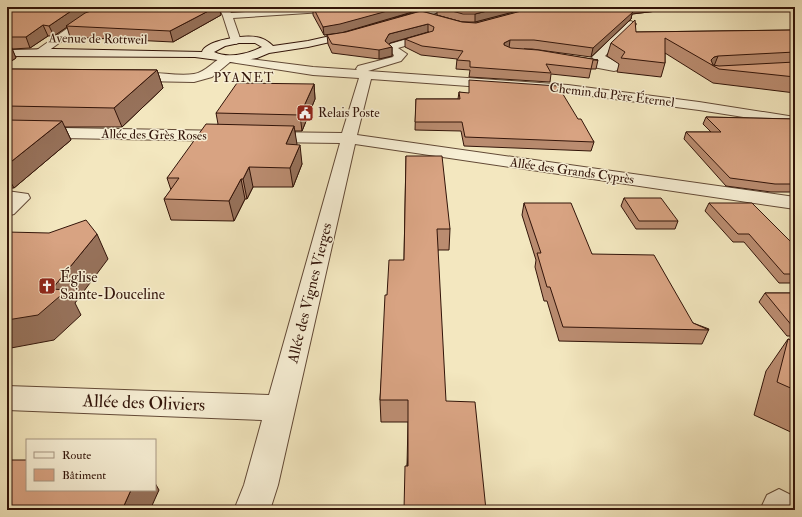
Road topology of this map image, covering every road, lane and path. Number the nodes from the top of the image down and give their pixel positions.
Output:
1 (121, 7) edge
2 (223, 7) edge
3 (353, 7) edge
4 (448, 7) edge
5 (308, 8) edge
6 (419, 14) junction
7 (228, 16) junction
8 (440, 20) edge
9 (390, 22) edge
10 (633, 23) edge
11 (428, 36) edge
12 (236, 41) junction
13 (263, 49) junction
14 (212, 50) junction
15 (40, 52) junction
16 (7, 53) edge
17 (552, 56) edge
18 (229, 59) junction
19 (614, 66) junction
20 (285, 67) junction
21 (361, 74) junction
22 (139, 77) edge
23 (624, 87) junction
24 (795, 121) edge
25 (7, 132) edge
26 (348, 138) junction
27 (7, 197) edge
28 (795, 203) edge
29 (7, 210) edge
30 (7, 398) edge
31 (281, 408) junction
32 (252, 510) edge

1 - 15 street
2 - 7 street
3 - 5 street
4 - 6 street
5 - 7 street
6 - 8 street
6 - 9 street
7 - 12 street
10 - 19 street
11 - 21 street
12 - 13 street
12 - 14 street
13 - 13 street
13 - 18 street
13 - 20 street, Chemin du Père Éternel
14 - 15 street, Avenue de Rottweil
14 - 18 street, Chemin du Père Éternel
15 - 16 street, Avenue de Rottweil
17 - 19 street
18 - 20 street, Chemin du Père Éternel
18 - 22 street
19 - 23 street
20 - 21 street, Chemin du Père Éternel
21 - 23 street, Chemin du Père Éternel
21 - 26 street, Allée des Vignes Vierges
23 - 24 street, Chemin du Père Éternel
25 - 26 street, Allée des Grès Roses
26 - 28 street, Allée des Grands Cyprès
26 - 31 street, Allée des Vignes Vierges
27 - 29 street
30 - 31 street, Allée des Oliviers
31 - 32 street, Allée des Vignes Vierges

